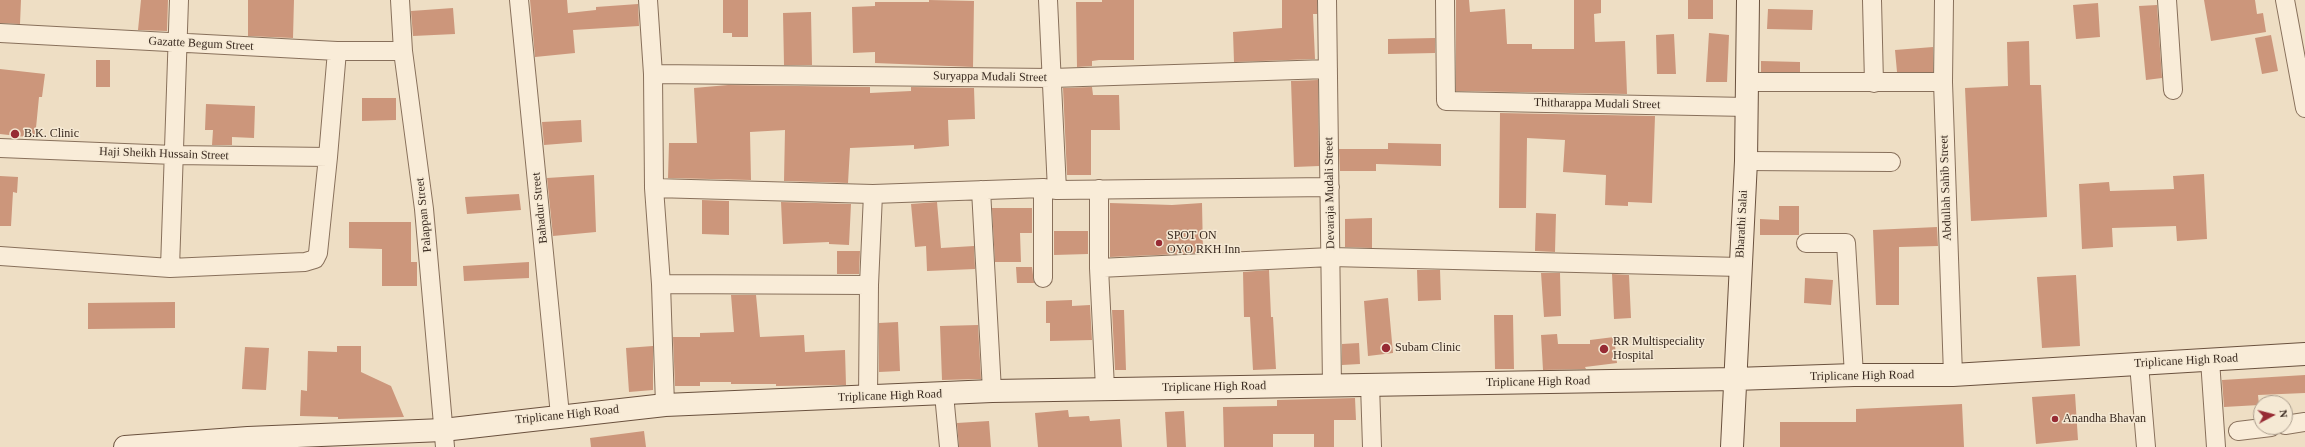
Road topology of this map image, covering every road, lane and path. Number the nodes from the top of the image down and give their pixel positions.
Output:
1 (179, 0) edge
2 (400, 0) edge
3 (519, 0) edge
4 (648, 0) edge
5 (1048, 0) edge
6 (1327, 0) edge
7 (1445, 0) edge
8 (1748, 0) edge
9 (1872, 0) edge
10 (1944, 0) edge
11 (2167, 0) edge
12 (2285, 0) edge
13 (0, 33) edge
14 (176, 42) junction
15 (337, 51) junction
16 (403, 51) junction
17 (2302, 68) edge
18 (1328, 69) junction
19 (652, 74) junction
20 (1052, 78) junction
21 (1747, 82) junction
22 (1943, 82) junction
23 (1874, 83) junction
24 (2173, 90) dead end
25 (1747, 107) junction
26 (2305, 108) edge
27 (0, 148) edge
28 (174, 155) junction
29 (328, 156) junction
30 (1746, 161) junction
31 (1891, 162) dead end
32 (1330, 187) junction
33 (654, 188) junction
34 (1050, 189) junction
35 (1099, 189) junction
36 (981, 190) junction
37 (873, 194) junction
38 (1806, 243) dead end
39 (0, 256) edge
40 (1331, 257) junction
41 (1740, 267) junction
42 (170, 268) junction
43 (1099, 268) junction
44 (1043, 278) dead end
45 (661, 284) junction
46 (869, 285) junction
47 (2305, 354) edge
48 (2210, 360) junction
49 (2139, 364) junction
50 (1854, 375) junction
51 (1953, 375) junction
52 (1735, 379) junction
53 (1370, 384) junction
54 (1332, 386) junction
55 (1105, 388) junction
56 (992, 391) junction
57 (944, 394) junction
58 (868, 398) junction
59 (665, 405) junction
60 (560, 415) junction
61 (2305, 422) edge
62 (2293, 424) edge
63 (2253, 429) edge
64 (2238, 431) dead end
65 (444, 438) edge
66 (207, 445) edge
67 (125, 447) edge
68 (949, 447) edge
69 (1372, 447) edge
70 (1732, 447) edge
71 (2146, 447) edge
72 (2216, 447) edge

1 - 14 street
2 - 16 street, Palappan Street
3 - 60 street, Bahadur Street
4 - 19 street
5 - 20 street
6 - 18 street, Devaraja Mudali Street
7 - 25 street, Thitharappa Mudali Street
8 - 21 main road, Bharathi Salai
9 - 23 street
10 - 22 street, Abdullah Sahib Street
11 - 24 street
12 - 17 street
13 - 14 street, Gazatte Begum Street
14 - 15 street, Gazatte Begum Street
14 - 28 street
15 - 16 street, Gazatte Begum Street
15 - 29 street
16 - 65 street, Palappan Street
17 - 26 street
18 - 20 street, Suryappa Mudali Street
18 - 32 street, Devaraja Mudali Street
19 - 20 street, Suryappa Mudali Street
19 - 33 street
20 - 34 street
21 - 23 street
21 - 25 main road, Bharathi Salai
22 - 23 street
22 - 51 street, Abdullah Sahib Street
25 - 30 main road, Bharathi Salai
27 - 28 street, Haji Sheikh Hussain Street
28 - 29 street, Haji Sheikh Hussain Street
28 - 42 street
29 - 42 street
30 - 31 street
30 - 41 main road, Bharathi Salai
32 - 35 street
32 - 40 street, Devaraja Mudali Street
33 - 37 street
33 - 45 street
34 - 35 street
34 - 36 street
34 - 44 street
35 - 43 street
36 - 37 street
36 - 56 street
37 - 46 street
38 - 50 street
39 - 42 street
40 - 41 street
40 - 43 street
40 - 54 street, Devaraja Mudali Street
41 - 52 main road, Bharathi Salai
43 - 55 street
45 - 46 street
45 - 59 street
46 - 58 street
47 - 48 main road, Triplicane High Road
48 - 49 main road, Triplicane High Road
48 - 72 street
49 - 51 main road, Triplicane High Road
49 - 71 street
50 - 51 main road, Triplicane High Road
50 - 52 main road, Triplicane High Road
52 - 53 main road, Triplicane High Road
52 - 70 main road, Bharathi Salai
53 - 54 main road, Triplicane High Road
53 - 69 street
54 - 55 main road, Triplicane High Road
55 - 56 main road, Triplicane High Road
56 - 57 main road, Triplicane High Road
57 - 58 main road, Triplicane High Road
57 - 68 street
58 - 59 main road, Triplicane High Road
59 - 60 main road, Triplicane High Road
60 - 65 main road, Triplicane High Road
61 - 62 street
63 - 64 street
65 - 66 main road, Triplicane High Road
66 - 67 main road, Triplicane High Road

